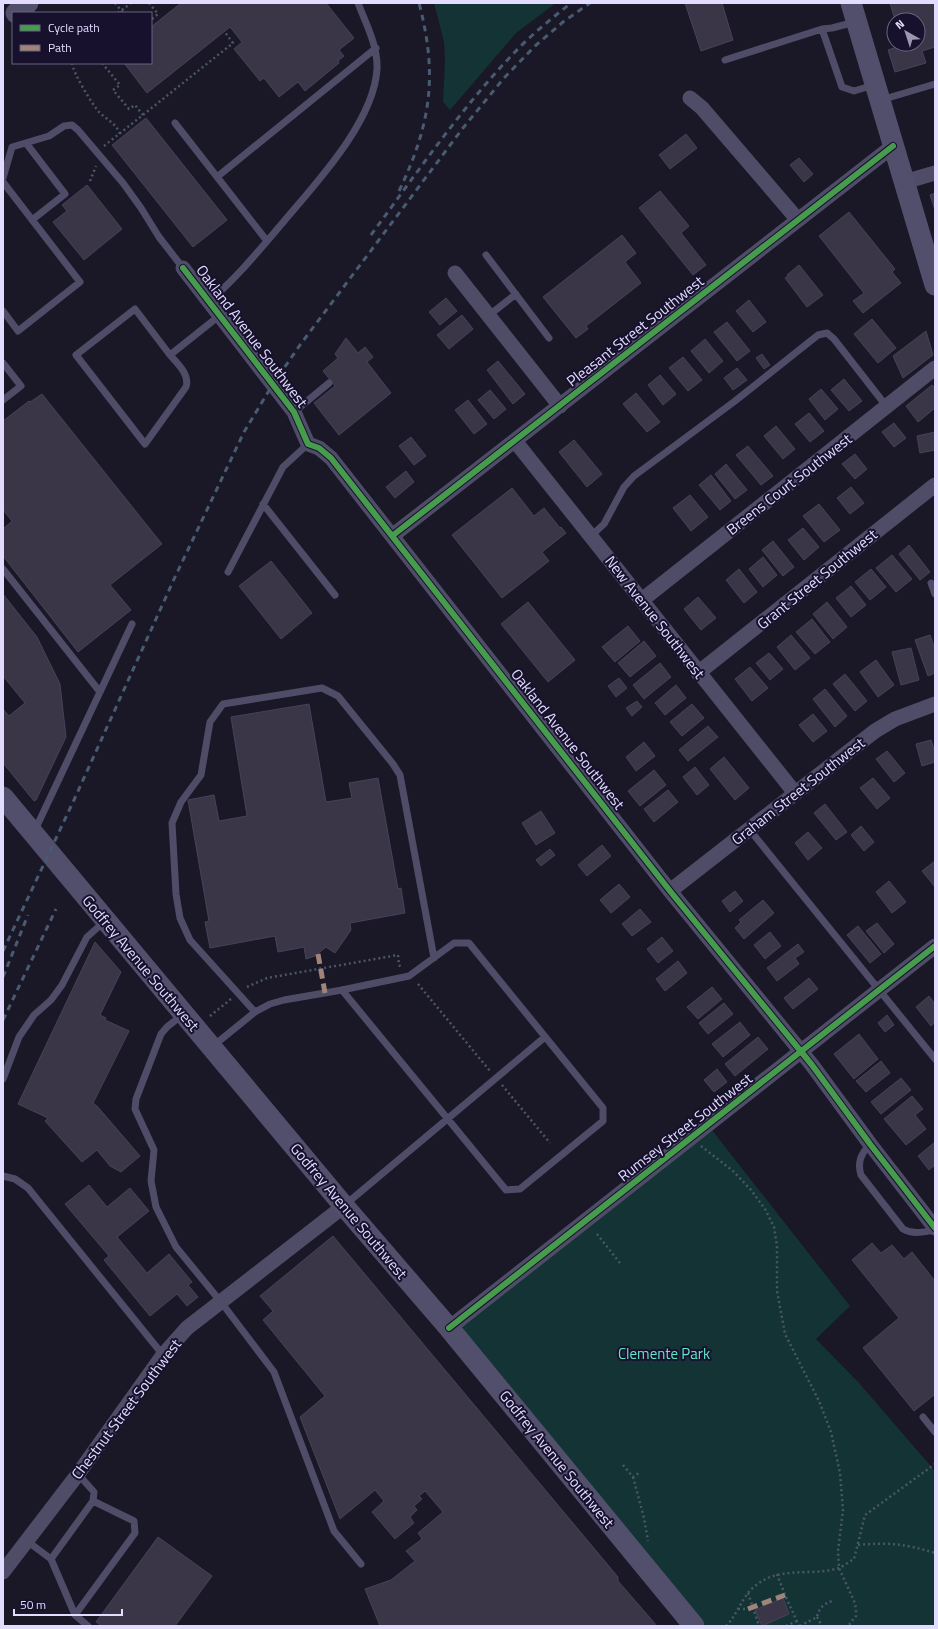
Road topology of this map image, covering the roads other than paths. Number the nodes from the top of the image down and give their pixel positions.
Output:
1 (28, 3) edge
2 (358, 3) edge
3 (17, 12) edge
4 (853, 13) edge
5 (12, 16) edge
6 (3, 23) edge
7 (822, 29) junction
8 (376, 48) junction
9 (725, 60) dead end
10 (935, 84) edge
11 (876, 93) junction
12 (690, 98) dead end
13 (175, 123) dead end
14 (26, 143) junction
15 (893, 146) junction
16 (935, 173) edge
17 (217, 177) junction
18 (3, 178) edge
19 (3, 182) edge
20 (904, 182) junction
21 (32, 220) junction
22 (798, 220) junction
23 (267, 241) junction
24 (486, 255) dead end
25 (183, 268) joint
26 (455, 273) dead end
27 (935, 285) edge
28 (516, 294) junction
29 (208, 302) junction
30 (3, 312) edge
31 (219, 316) junction
32 (488, 316) junction
33 (549, 338) dead end
34 (170, 355) junction
35 (3, 363) edge
36 (935, 368) edge
37 (329, 383) dead end
38 (3, 400) edge
39 (560, 406) junction
40 (887, 407) junction
41 (294, 412) junction
42 (514, 441) junction
43 (308, 444) junction
44 (935, 485) edge
45 (263, 504) junction
46 (392, 536) junction
47 (591, 536) junction
48 (3, 569) edge
49 (228, 572) dead end
50 (931, 583) dead end
51 (935, 594) edge
52 (335, 595) dead end
53 (642, 600) junction
54 (132, 624) dead end
55 (698, 673) junction
56 (100, 692) junction
57 (935, 704) edge
58 (795, 793) junction
59 (3, 797) edge
60 (749, 829) junction
61 (33, 834) junction
62 (670, 891) junction
63 (106, 920) junction
64 (935, 946) edge
65 (434, 958) junction
66 (880, 989) junction
67 (342, 990) junction
68 (255, 1012) junction
69 (184, 1013) junction
70 (545, 1037) junction
71 (212, 1047) junction
72 (801, 1052) junction
73 (935, 1059) edge
74 (3, 1079) edge
75 (448, 1119) junction
76 (870, 1144) junction
77 (3, 1176) edge
78 (344, 1206) junction
79 (933, 1222) edge
80 (221, 1302) junction
81 (450, 1328) junction
82 (163, 1354) junction
83 (923, 1416) dead end
84 (935, 1432) edge
85 (78, 1474) junction
86 (93, 1501) junction
87 (27, 1541) junction
88 (51, 1559) junction
89 (361, 1564) dead end
90 (4, 1568) edge
91 (75, 1615) junction
92 (88, 1626) edge
93 (694, 1626) edge

1 - 3 main road
2 - 8 lane
4 - 7 lane
4 - 11 main road
5 - 6 main road
7 - 9 lane
7 - 11 lane
8 - 17 lane
8 - 23 lane
10 - 11 lane
11 - 15 main road
12 - 22 street
13 - 17 lane
14 - 18 lane
14 - 21 lane
14 - 25 lane
15 - 20 main road
15 - 22 street, Pleasant Street Southwest
16 - 20 street
17 - 23 lane
19 - 21 lane
20 - 27 main road
21 - 30 lane
22 - 39 street, Pleasant Street Southwest
23 - 29 lane
24 - 28 lane
25 - 29 street, Oakland Avenue Southwest
26 - 32 street
28 - 32 lane
28 - 33 lane
29 - 31 street, Oakland Avenue Southwest
31 - 34 lane
31 - 41 street, Oakland Avenue Southwest
32 - 39 street
34 - 34 lane
35 - 38 lane
36 - 40 street, Breens Court Southwest
37 - 41 lane
39 - 42 street, Pleasant Street Southwest
40 - 47 lane
40 - 53 street, Breens Court Southwest
41 - 43 street, Oakland Avenue Southwest
42 - 46 street, Pleasant Street Southwest
42 - 47 street, New Avenue Southwest
43 - 45 lane
43 - 46 street, Oakland Avenue Southwest
44 - 55 street, Grant Street Southwest
45 - 49 lane
45 - 52 lane
46 - 62 street, Oakland Avenue Southwest
47 - 53 street, New Avenue Southwest
48 - 56 lane
50 - 51 lane
53 - 55 street, New Avenue Southwest
54 - 56 lane
55 - 58 street, New Avenue Southwest
56 - 61 lane
57 - 58 street, Graham Street Southwest
58 - 60 street, Graham Street Southwest
59 - 61 main road, Godfrey Avenue Southwest
60 - 62 street, Graham Street Southwest
60 - 66 lane
61 - 63 main road, Godfrey Avenue Southwest
62 - 72 street, Oakland Avenue Southwest
63 - 69 main road, Godfrey Avenue Southwest
63 - 74 lane
64 - 66 street, Rumsey Street Southwest
65 - 67 lane
65 - 68 lane
65 - 70 lane
66 - 72 street, Rumsey Street Southwest
66 - 73 lane
67 - 68 lane
67 - 75 lane
68 - 71 lane
69 - 71 main road, Godfrey Avenue Southwest
69 - 80 lane
70 - 75 lane
70 - 75 lane
71 - 78 main road, Godfrey Avenue Southwest
72 - 76 street, Oakland Avenue Southwest
72 - 81 street, Rumsey Street Southwest
75 - 78 lane
76 - 79 street, Oakland Avenue Southwest
76 - 79 lane
77 - 82 lane
78 - 80 street, Chestnut Street Southwest
78 - 81 main road, Godfrey Avenue Southwest
80 - 82 street, Chestnut Street Southwest
80 - 89 lane
81 - 93 main road, Godfrey Avenue Southwest
82 - 85 street, Chestnut Street Southwest
83 - 84 lane
85 - 86 lane
85 - 87 street, Chestnut Street Southwest
86 - 88 lane
86 - 91 lane
87 - 88 lane
87 - 90 street, Chestnut Street Southwest
88 - 91 lane
91 - 92 lane

